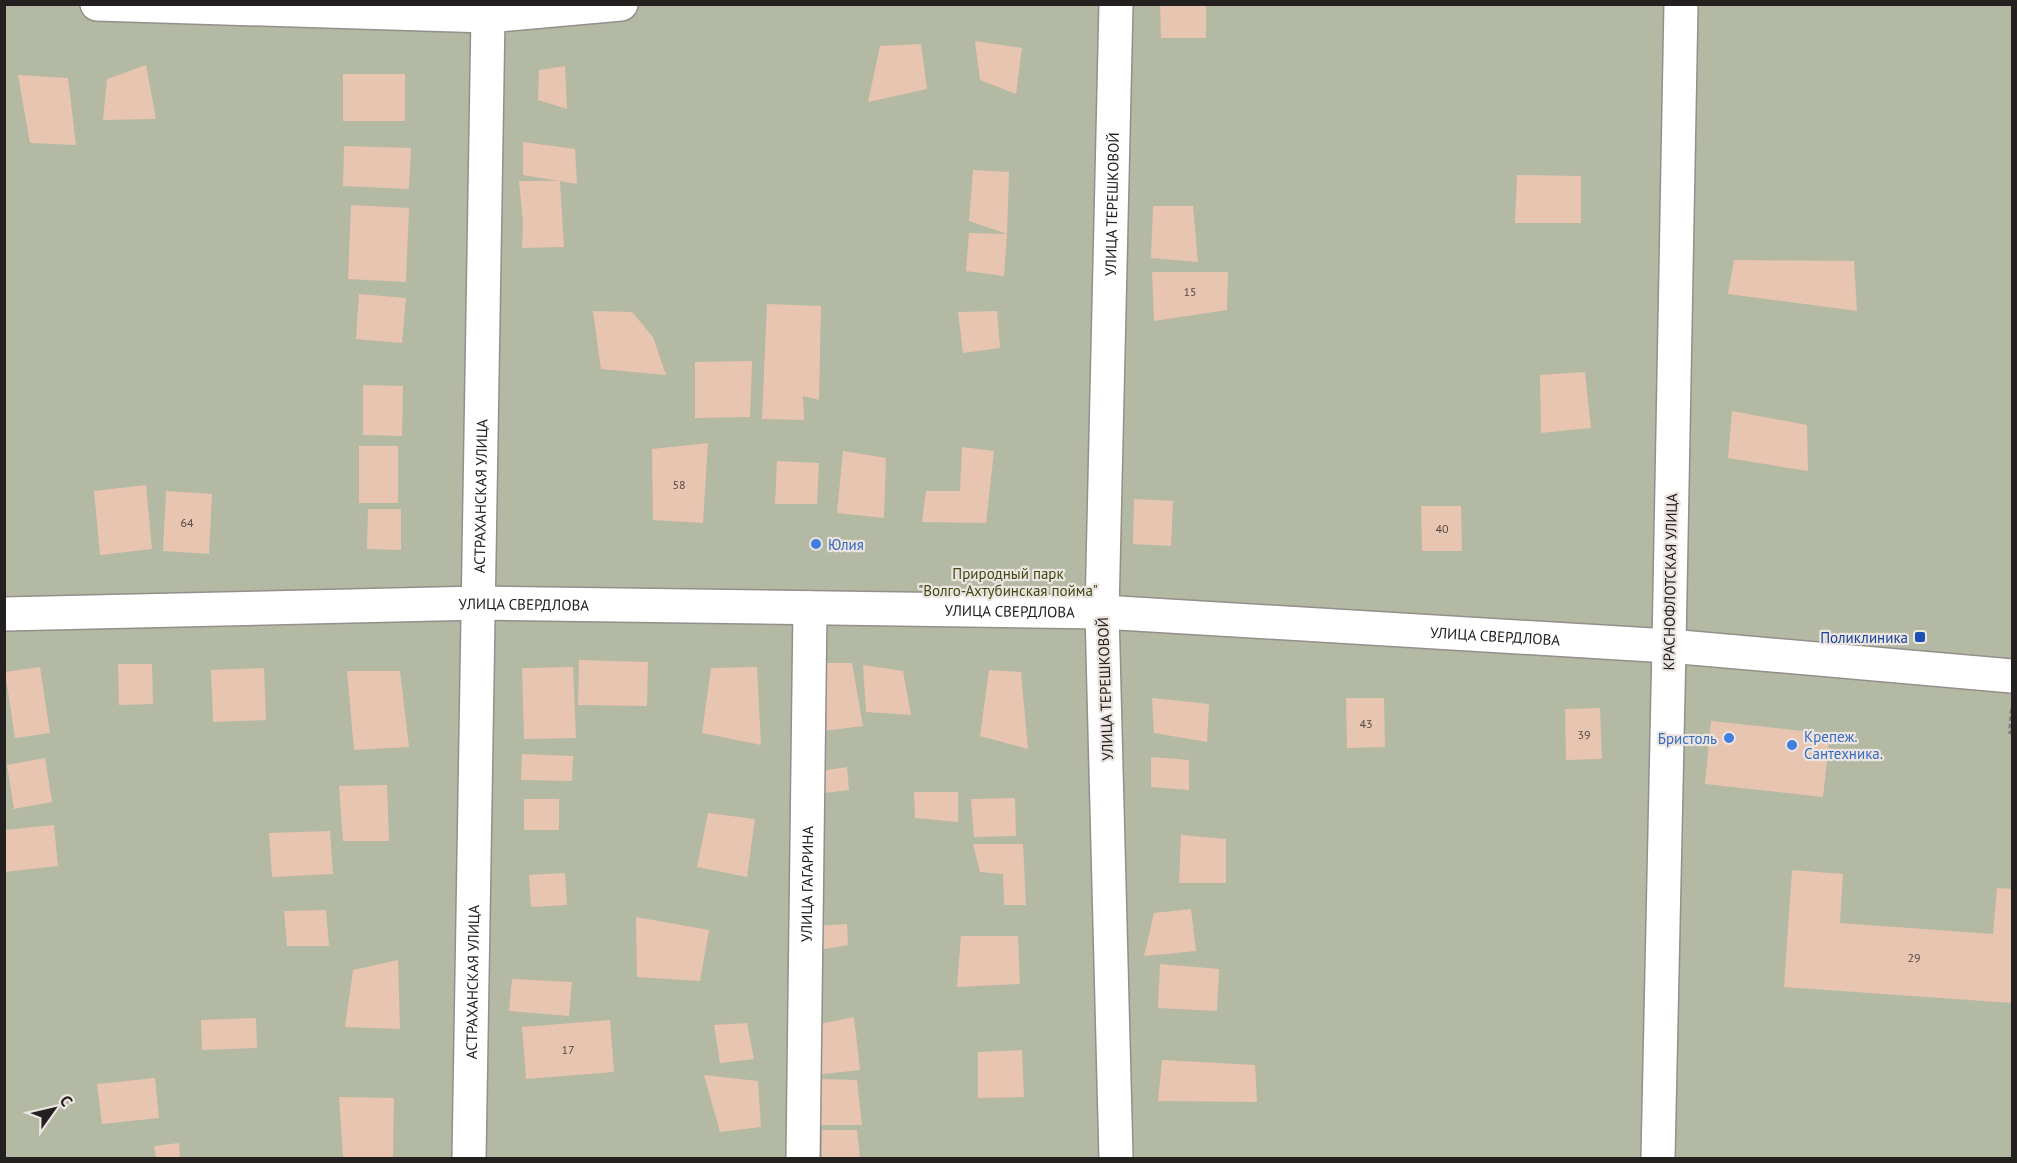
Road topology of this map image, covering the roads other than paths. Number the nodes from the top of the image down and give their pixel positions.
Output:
1 (97, 4) edge
2 (621, 4) edge
3 (1116, 4) edge
4 (1681, 4) edge
5 (488, 16) junction
6 (480, 603) junction
7 (810, 608) junction
8 (1102, 612) junction
9 (4, 614) edge
10 (1669, 646) junction
11 (2013, 676) edge
12 (469, 1158) edge
13 (803, 1158) edge
14 (1116, 1158) edge
15 (1658, 1158) edge

1 - 5 street
2 - 5 street
3 - 8 street, УЛИЦА ТЕРЕШКОВОЙ
4 - 10 street, КРАСНОФЛОТСКАЯ УЛИЦА
5 - 6 street, АСТРАХАНСКАЯ УЛИЦА
6 - 7 street, УЛИЦА СВЕРДЛОВА
6 - 9 street, УЛИЦА СВЕРДЛОВА
6 - 12 street, АСТРАХАНСКАЯ УЛИЦА
7 - 8 street, УЛИЦА СВЕРДЛОВА
7 - 13 street, УЛИЦА ГАГАРИНА
8 - 10 street, УЛИЦА СВЕРДЛОВА
8 - 14 street, УЛИЦА ТЕРЕШКОВОЙ
10 - 11 street, УЛИЦА СВЕРДЛОВА
10 - 15 street, КРАСНОФЛОТСКАЯ УЛИЦА

